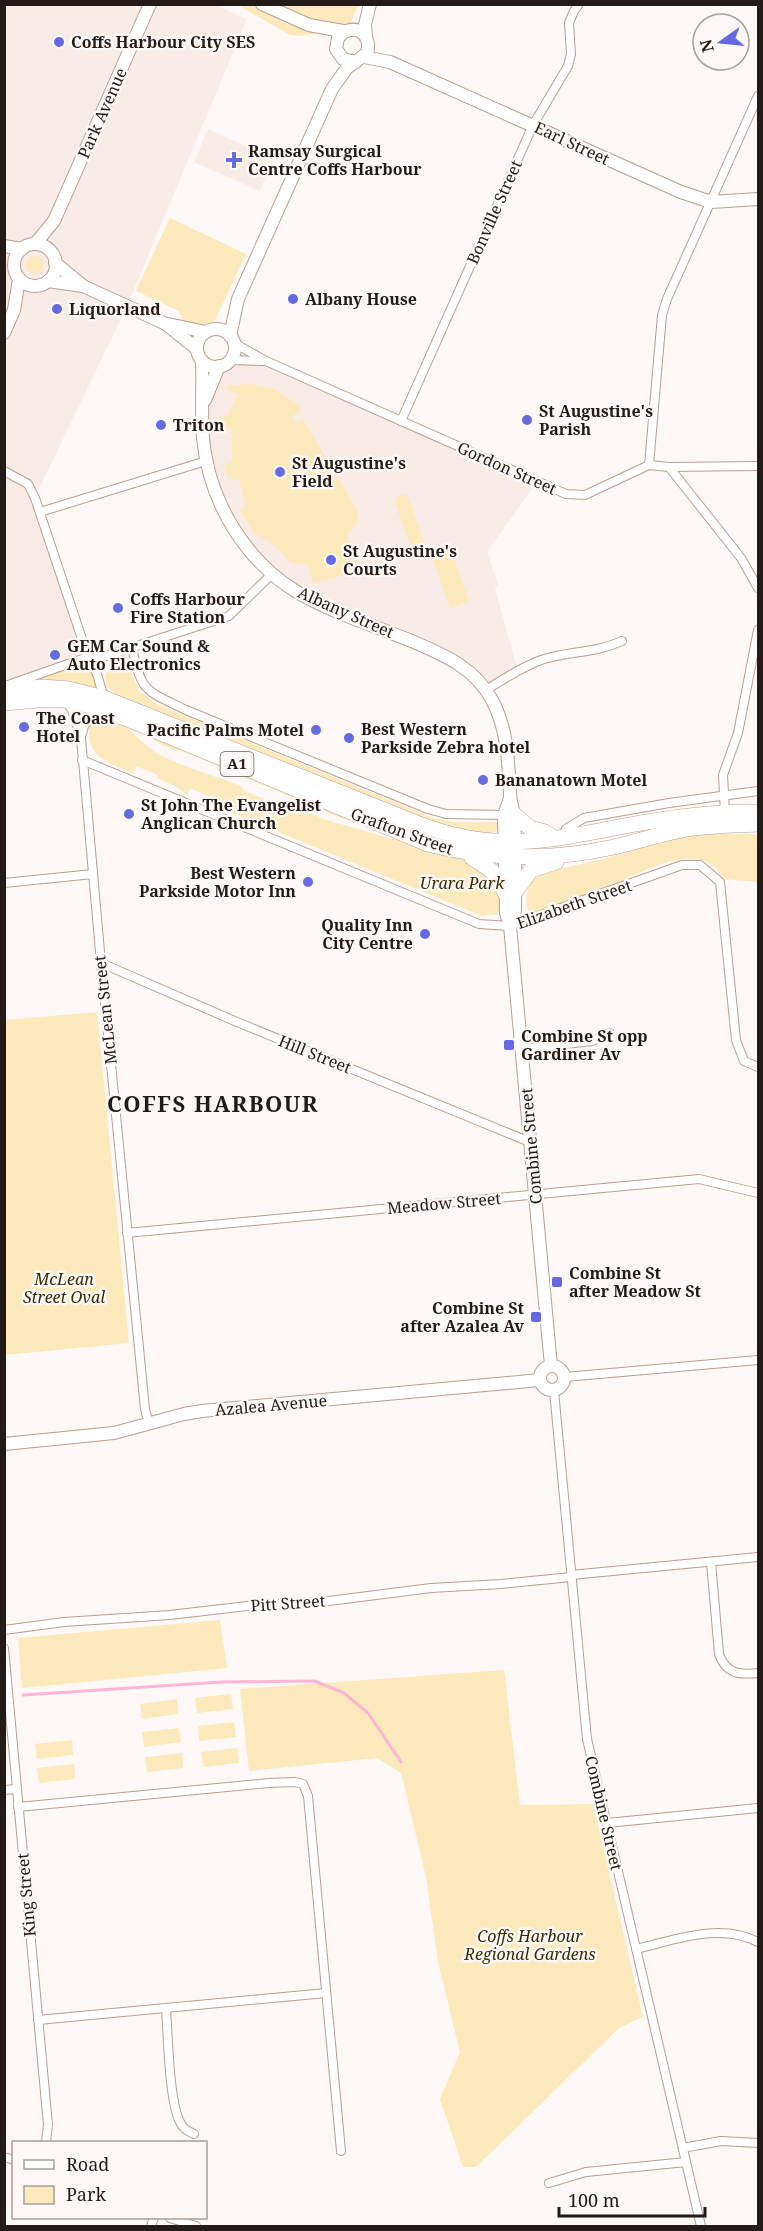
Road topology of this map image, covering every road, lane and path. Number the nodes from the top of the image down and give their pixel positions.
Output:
1 (150, 4) edge
2 (262, 4) edge
3 (369, 4) edge
4 (579, 4) edge
5 (309, 25) junction
6 (347, 30) junction
7 (367, 40) junction
8 (337, 51) junction
9 (360, 59) junction
10 (390, 62) junction
11 (332, 89) junction
12 (759, 96) edge
13 (533, 125) junction
14 (759, 199) edge
15 (711, 202) junction
16 (54, 221) junction
17 (35, 244) junction
18 (4, 246) edge
19 (22, 249) junction
20 (50, 251) junction
21 (9, 261) edge
22 (56, 263) junction
23 (19, 279) junction
24 (48, 281) junction
25 (36, 286) junction
26 (83, 286) junction
27 (238, 299) junction
28 (14, 310) junction
29 (166, 324) junction
30 (211, 331) junction
31 (4, 333) edge
32 (232, 339) junction
33 (200, 355) junction
34 (266, 361) junction
35 (225, 363) junction
36 (203, 404) junction
37 (401, 421) junction
38 (206, 461) junction
39 (649, 465) junction
40 (669, 466) junction
41 (759, 466) edge
42 (4, 471) edge
43 (40, 512) junction
44 (272, 574) junction
45 (759, 588) edge
46 (759, 630) edge
47 (622, 640) dead end
48 (132, 648) junction
49 (88, 657) junction
50 (4, 688) edge
51 (486, 690) junction
52 (65, 700) junction
53 (4, 704) edge
54 (100, 704) junction
55 (81, 738) junction
56 (82, 760) junction
57 (759, 791) edge
58 (724, 796) junction
59 (725, 812) junction
60 (759, 812) edge
61 (509, 815) junction
62 (759, 824) edge
63 (557, 835) junction
64 (613, 847) junction
65 (510, 850) junction
66 (464, 853) junction
67 (93, 874) junction
68 (4, 883) edge
69 (510, 893) junction
70 (510, 926) junction
71 (100, 963) junction
72 (610, 1033) dead end
73 (522, 1049) junction
74 (759, 1067) edge
75 (530, 1142) junction
76 (759, 1193) edge
77 (535, 1195) junction
78 (127, 1233) junction
79 (759, 1360) edge
80 (551, 1366) junction
81 (565, 1377) junction
82 (540, 1380) junction
83 (554, 1391) junction
84 (149, 1424) junction
85 (4, 1444) edge
86 (759, 1557) edge
87 (711, 1562) junction
88 (571, 1576) junction
89 (4, 1630) edge
90 (4, 1648) edge
91 (759, 1673) edge
92 (16, 1789) junction
93 (4, 1790) edge
94 (18, 1807) junction
95 (759, 1808) edge
96 (607, 1823) junction
97 (759, 1942) edge
98 (636, 1949) junction
99 (326, 1993) junction
100 (166, 2008) junction
101 (38, 2020) junction
102 (194, 2134) dead end
103 (46, 2141) edge
104 (759, 2143) edge
105 (683, 2148) junction
106 (340, 2151) dead end
107 (686, 2162) junction
108 (549, 2183) dead end
109 (176, 2219) edge
110 (196, 2226) edge
111 (702, 2226) edge

1 - 16 street, Park Avenue
2 - 5 street
3 - 6 street
3 - 7 street
4 - 13 street, Bonville Street
5 - 6 street
5 - 8 street
6 - 7 street
6 - 8 street
7 - 9 street
7 - 10 street, Earl Street
8 - 9 street
8 - 11 street
9 - 10 street, Earl Street
9 - 11 street
10 - 13 street, Earl Street
11 - 27 street
12 - 15 street
13 - 15 street, Earl Street
13 - 37 street, Bonville Street
14 - 15 street, Earl Street
15 - 39 street
16 - 17 street, Park Avenue
16 - 20 street, Park Avenue
17 - 19 street
17 - 20 street
18 - 19 street
19 - 21 street
20 - 22 street
21 - 23 street
22 - 24 street
22 - 26 street
23 - 25 street
23 - 28 street
24 - 25 street
24 - 26 street
25 - 28 street
26 - 29 street
27 - 30 street
27 - 32 street
28 - 31 street
29 - 30 street
29 - 33 street
30 - 32 street
30 - 33 street
32 - 34 street, Gordon Street
32 - 35 street
33 - 35 street
33 - 36 street, Albany Street
34 - 35 street, Gordon Street
34 - 37 street, Gordon Street
35 - 36 street, Albany Street
36 - 38 street, Albany Street
37 - 39 street, Gordon Street
38 - 43 street
38 - 44 street, Albany Street
39 - 40 street, Gordon Street
40 - 41 street, Gordon Street
40 - 45 street
42 - 43 street
43 - 49 street
44 - 48 street
44 - 51 street, Albany Street
46 - 58 street
47 - 51 street
48 - 49 street
48 - 61 street, Grafton Street
49 - 50 street
49 - 54 street
50 - 54 highway, Grafton Street / A1
51 - 61 street, Albany Street
52 - 53 highway, Grafton Street / A1
52 - 54 highway, Grafton Street / A1
52 - 55 street, McLean Street
54 - 55 street, McLean Street
54 - 65 highway, Grafton Street / A1
54 - 66 highway, Grafton Street / A1
55 - 56 street, McLean Street
56 - 67 street, McLean Street
56 - 70 street, Elizabeth Street
57 - 58 street, Grafton Street
58 - 59 street
58 - 63 street, Grafton Street
59 - 60 highway, A1
59 - 63 highway, Grafton Street / A1
61 - 63 highway
61 - 65 street, Albany Street
62 - 64 highway, Grafton Street / A1
63 - 65 highway, Grafton Street / A1
64 - 65 highway, Grafton Street / A1
64 - 69 highway
65 - 66 highway, Grafton Street / A1
65 - 69 street, Combine Street
66 - 69 highway
67 - 68 street
67 - 71 street, McLean Street
69 - 70 street, Combine Street
70 - 73 street, Combine Street
70 - 74 street, Elizabeth Street
71 - 75 street, Hill Street
71 - 78 street, McLean Street
72 - 73 street
73 - 75 street, Combine Street
75 - 77 street, Combine Street
76 - 77 street, Meadow Street
77 - 78 street, Meadow Street
77 - 80 street, Combine Street
78 - 84 street, McLean Street
79 - 81 street
80 - 81 street
80 - 82 street
81 - 83 street
82 - 83 street
82 - 84 street, Azalea Avenue
83 - 88 street, Combine Street
84 - 85 street, Azalea Avenue
86 - 87 street, Pitt Street
87 - 88 street, Pitt Street
87 - 91 street
88 - 89 street, Pitt Street
88 - 96 street, Combine Street
90 - 92 street, King Street
92 - 93 street
92 - 94 street, King Street
94 - 99 street
94 - 101 street, King Street
95 - 96 street
96 - 98 street, Combine Street
97 - 98 street
98 - 105 street, Combine Street
99 - 100 street
99 - 106 street
100 - 101 street
100 - 102 street
101 - 103 street, King Street
104 - 105 street
105 - 107 street, Combine Street
107 - 108 street
107 - 111 street, Combine Street
109 - 110 street

